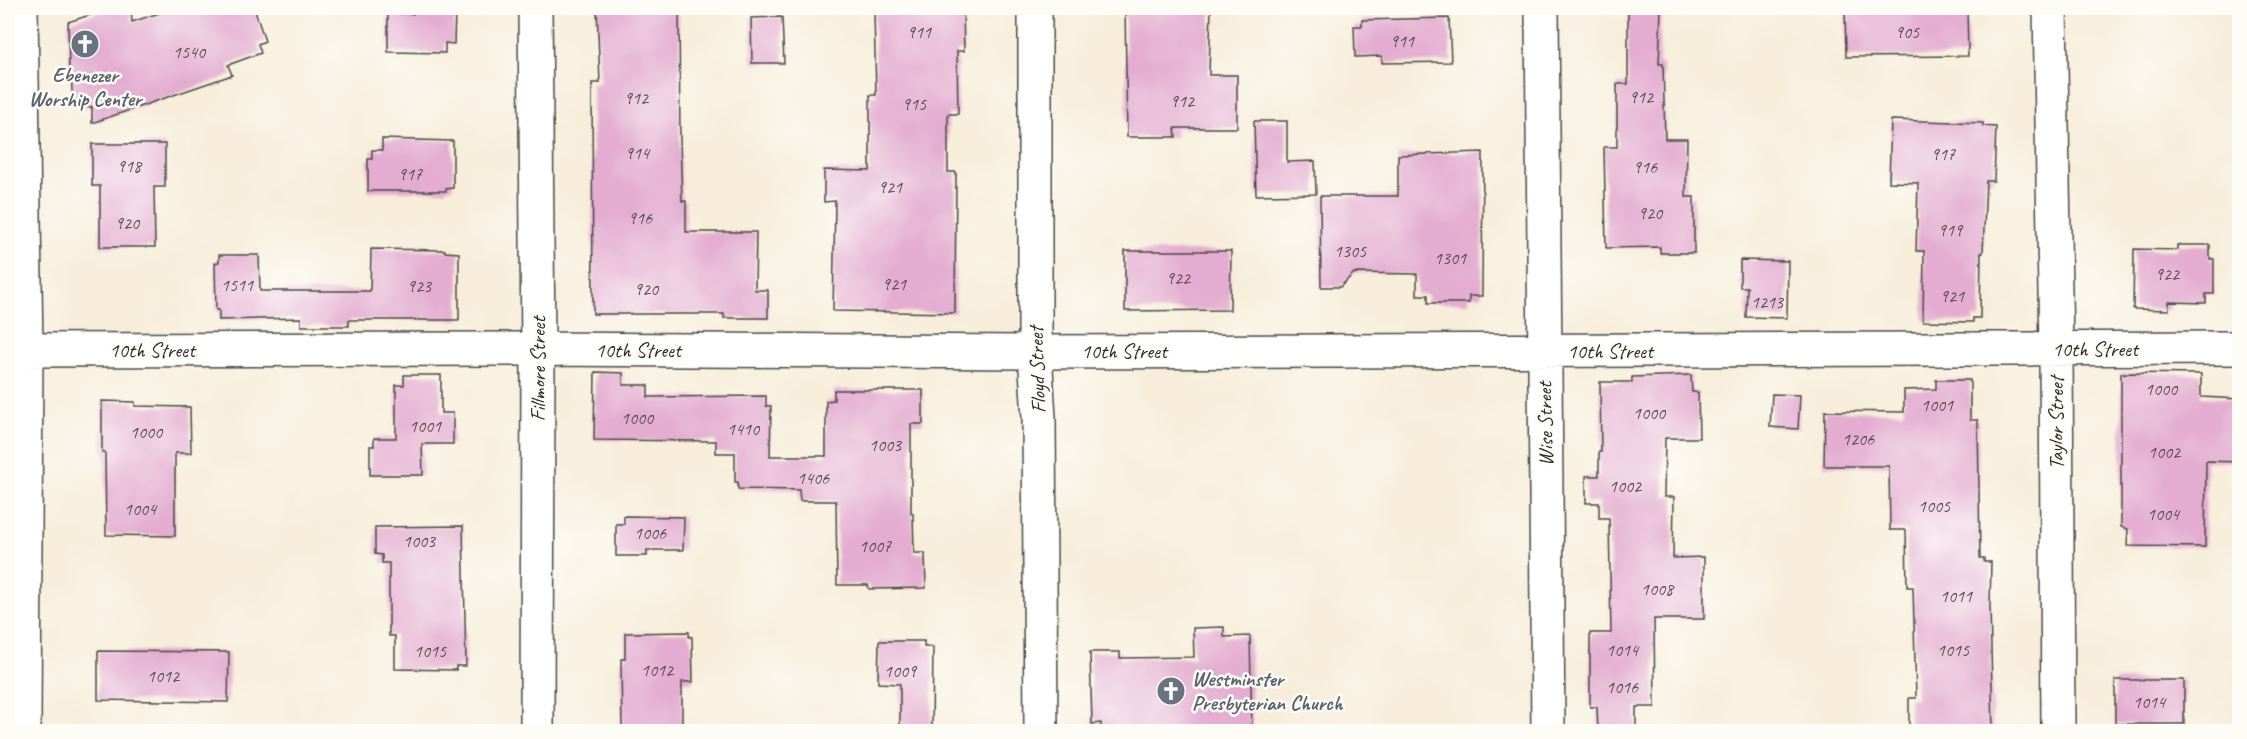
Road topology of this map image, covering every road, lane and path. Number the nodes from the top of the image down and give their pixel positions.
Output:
1 (21, 8) edge
2 (535, 8) edge
3 (1035, 8) edge
4 (1542, 8) edge
5 (2050, 8) edge
6 (2240, 348) edge
7 (538, 349) junction
8 (2056, 349) junction
9 (16, 350) edge
10 (1544, 350) junction
11 (1035, 352) junction
12 (24, 732) edge
13 (537, 732) edge
14 (1041, 732) edge
15 (1548, 732) edge
16 (2058, 732) edge

1 - 9 street
2 - 7 street, Fillmore Street
3 - 11 street, Floyd Street
4 - 10 street, Wise Street
5 - 8 street, Taylor Street
6 - 8 street, 10th Street
7 - 9 street, 10th Street
7 - 11 street, 10th Street
7 - 13 street, Fillmore Street
8 - 10 street, 10th Street
8 - 16 street, Taylor Street
9 - 12 street
10 - 11 street, 10th Street
10 - 15 street, Wise Street
11 - 14 street, Floyd Street

